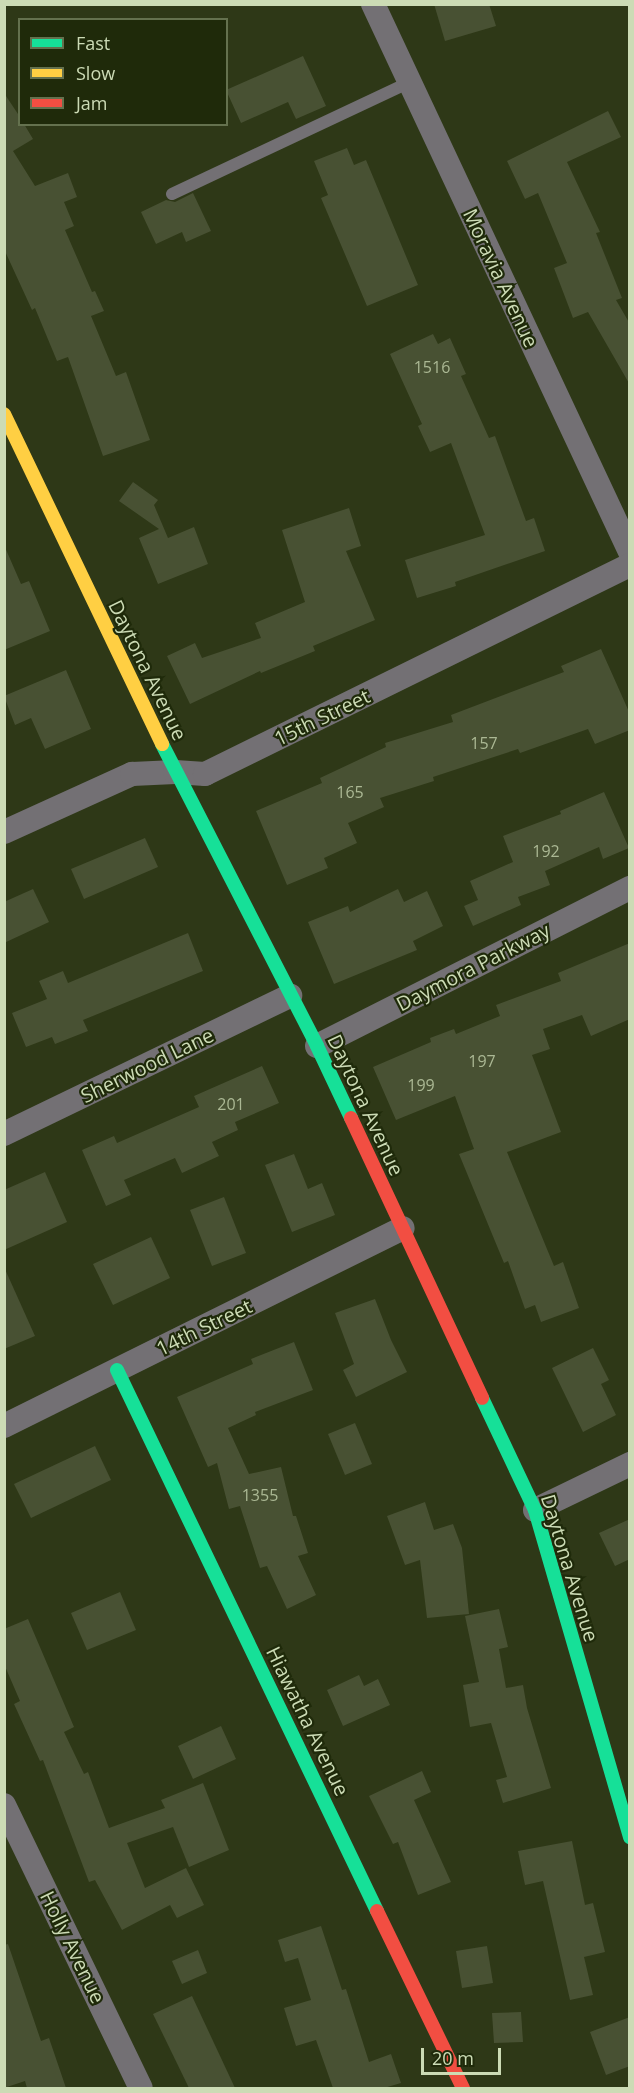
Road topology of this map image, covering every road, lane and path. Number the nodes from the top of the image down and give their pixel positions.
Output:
1 (374, 4) edge
2 (410, 82) junction
3 (172, 194) dead end
4 (4, 414) edge
5 (630, 552) edge
6 (630, 565) edge
7 (175, 772) junction
8 (4, 832) edge
9 (630, 888) edge
10 (290, 996) junction
11 (317, 1046) junction
12 (4, 1134) edge
13 (403, 1228) junction
14 (117, 1370) junction
15 (4, 1426) edge
16 (630, 1464) edge
17 (535, 1510) junction
18 (4, 1805) edge
19 (630, 1837) edge
20 (141, 2088) edge
21 (463, 2088) edge

1 - 2 street, Moravia Avenue
2 - 3 lane
2 - 5 street, Moravia Avenue
4 - 7 street, Daytona Avenue
6 - 7 street, 15th Street
7 - 8 street, 15th Street
7 - 10 street, Daytona Avenue
9 - 11 street, Daymora Parkway
10 - 11 street, Daytona Avenue
10 - 12 street, Sherwood Lane
11 - 13 street, Daytona Avenue
13 - 14 street, 14th Street
13 - 17 street, Daytona Avenue
14 - 15 street, 14th Street
14 - 21 street, Hiawatha Avenue
16 - 17 street
17 - 19 street, Daytona Avenue
18 - 20 street, Holly Avenue

